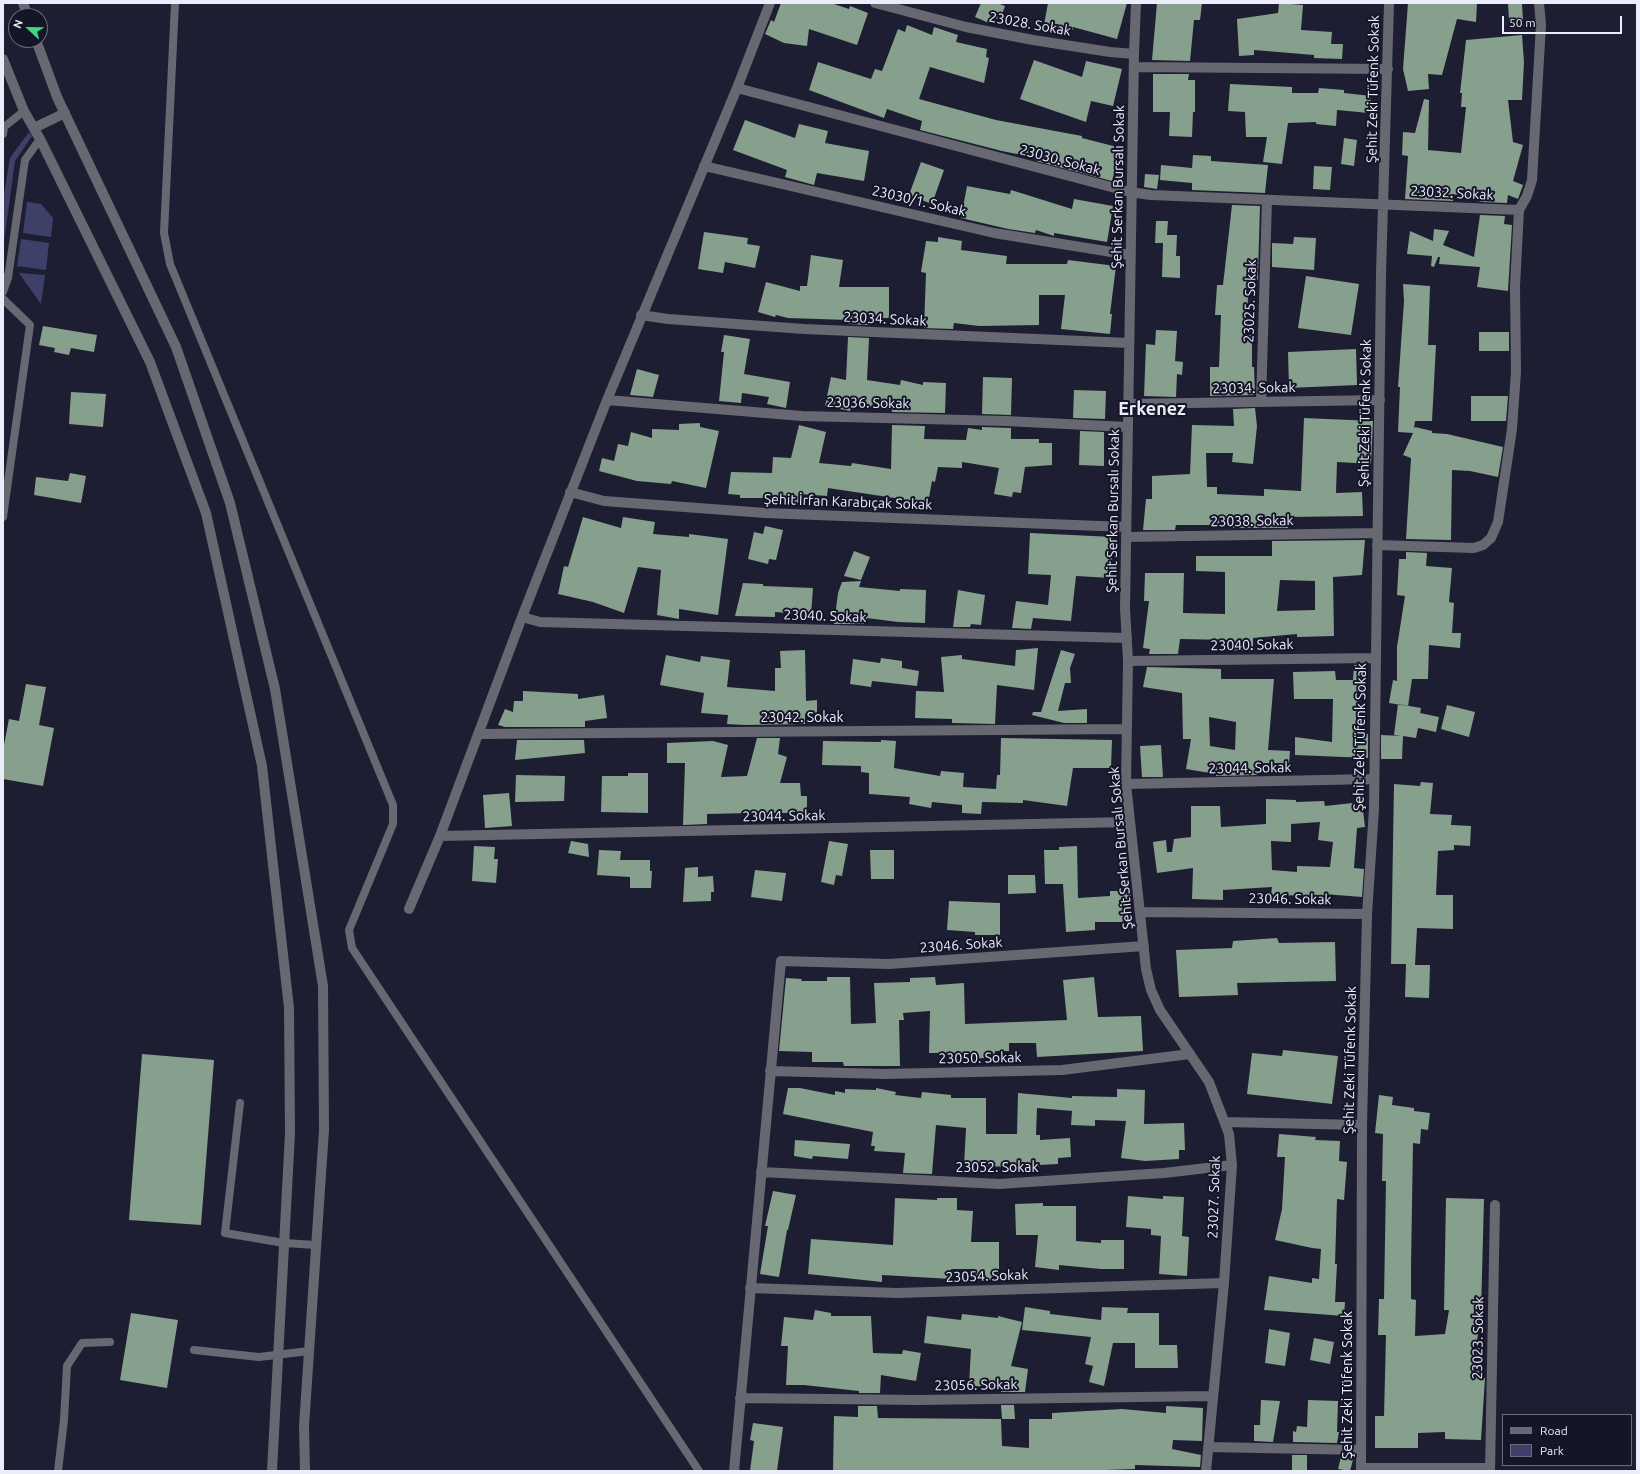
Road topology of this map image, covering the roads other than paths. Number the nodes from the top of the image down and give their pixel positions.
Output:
1 (175, 3) edge
2 (770, 3) edge
3 (875, 3) edge
4 (1136, 3) edge
5 (1389, 3) edge
6 (1538, 3) edge
7 (39, 48) edge
8 (1134, 54) junction
9 (3, 59) edge
10 (1134, 67) junction
11 (1388, 69) junction
12 (737, 88) junction
13 (24, 111) junction
14 (65, 113) junction
15 (34, 128) junction
16 (3, 134) edge
17 (40, 139) junction
18 (704, 166) junction
19 (1132, 192) junction
20 (1267, 200) junction
21 (1384, 204) junction
22 (1519, 210) junction
23 (1130, 255) junction
24 (5, 277) edge
25 (3, 292) edge
26 (3, 299) edge
27 (641, 315) junction
28 (1129, 343) junction
29 (607, 400) junction
30 (1380, 400) junction
31 (1261, 402) junction
32 (1128, 404) junction
33 (1128, 427) junction
34 (570, 492) junction
35 (3, 517) edge
36 (1126, 532) junction
37 (1378, 534) junction
38 (1377, 545) junction
39 (522, 617) junction
40 (1127, 638) junction
41 (1375, 658) junction
42 (1128, 661) junction
43 (1126, 729) junction
44 (478, 734) junction
45 (1374, 779) junction
46 (1126, 784) junction
47 (1129, 822) junction
48 (440, 836) junction
49 (409, 909) dead end
50 (1140, 912) junction
51 (1367, 914) junction
52 (1144, 946) junction
53 (1190, 1054) junction
54 (770, 1071) junction
55 (240, 1103) dead end
56 (1225, 1122) junction
57 (1362, 1125) junction
58 (1232, 1165) junction
59 (761, 1172) junction
60 (1495, 1205) dead end
61 (284, 1243) junction
62 (316, 1245) junction
63 (1224, 1283) junction
64 (750, 1288) junction
65 (110, 1342) dead end
66 (194, 1350) dead end
67 (309, 1351) junction
68 (278, 1356) junction
69 (1212, 1396) junction
70 (740, 1398) junction
71 (1208, 1447) junction
72 (1361, 1450) junction
73 (1361, 1469) edge
74 (1490, 1470) edge
75 (58, 1471) edge
76 (272, 1471) edge
77 (305, 1471) edge
78 (699, 1471) edge
79 (734, 1471) edge
80 (1206, 1471) edge

1 - 78 lane
2 - 12 street
3 - 8 street, 23028. Sokak
4 - 8 street, Şehit Serkan Bursalı Sokak
5 - 11 street, Şehit Zeki Tüfenk Sokak
6 - 22 street
7 - 14 street
8 - 10 street, Şehit Serkan Bursalı Sokak
9 - 13 street
10 - 11 street
10 - 19 street, Şehit Serkan Bursalı Sokak
11 - 21 street, Şehit Zeki Tüfenk Sokak
12 - 18 street
12 - 19 street, 23030. Sokak
13 - 15 street
13 - 16 lane
14 - 15 street
14 - 62 street
15 - 17 street
17 - 24 lane
17 - 61 street
18 - 23 street, 23030/1. Sokak
18 - 27 street
19 - 20 street, 23030. Sokak
19 - 23 street, Şehit Serkan Bursalı Sokak
20 - 21 street, 23030. Sokak
20 - 31 street, 23025. Sokak
21 - 22 street, 23032. Sokak
21 - 30 street, Şehit Zeki Tüfenk Sokak
22 - 38 street
23 - 28 street, Şehit Serkan Bursalı Sokak
24 - 25 lane
26 - 35 lane
27 - 28 street, 23034. Sokak
27 - 29 street
28 - 32 street, Şehit Serkan Bursalı Sokak
29 - 33 street, 23036. Sokak
29 - 34 street
30 - 31 street, 23034. Sokak
30 - 37 street, Şehit Zeki Tüfenk Sokak
31 - 32 street, 23034. Sokak
32 - 33 street, Şehit Serkan Bursalı Sokak
33 - 36 street, Şehit Serkan Bursalı Sokak
34 - 36 street, Şehit İrfan Karabıçak Sokak
34 - 39 street
36 - 37 street, 23038. Sokak
36 - 40 street, Şehit Serkan Bursalı Sokak
37 - 38 street, Şehit Zeki Tüfenk Sokak
38 - 41 street, Şehit Zeki Tüfenk Sokak
39 - 40 street, 23040. Sokak
39 - 44 street
40 - 42 street, Şehit Serkan Bursalı Sokak
41 - 42 street, 23040. Sokak
41 - 45 street, Şehit Zeki Tüfenk Sokak
42 - 43 street, Şehit Serkan Bursalı Sokak
43 - 44 street, 23042. Sokak
43 - 46 street, Şehit Serkan Bursalı Sokak
44 - 48 street
45 - 46 street, 23044. Sokak
45 - 51 street, Şehit Zeki Tüfenk Sokak
46 - 47 street, Şehit Serkan Bursalı Sokak
47 - 48 street, 23044. Sokak
47 - 50 street, Şehit Serkan Bursalı Sokak
48 - 49 street
50 - 51 street, 23046. Sokak
50 - 52 street, Şehit Serkan Bursalı Sokak
51 - 57 street, Şehit Zeki Tüfenk Sokak
52 - 53 street, 23027. Sokak
52 - 54 street, 23046. Sokak
53 - 54 street, 23050. Sokak
53 - 56 street, 23027. Sokak
54 - 59 street
55 - 61 lane
56 - 57 street
56 - 58 street, 23027. Sokak
57 - 72 street, Şehit Zeki Tüfenk Sokak
58 - 59 street, 23052. Sokak
58 - 63 street, 23027. Sokak
59 - 64 street
60 - 74 street, 23023. Sokak
61 - 62 lane
61 - 68 street
62 - 67 street
63 - 64 street, 23054. Sokak
63 - 69 street, 23027. Sokak
64 - 70 street
65 - 75 lane
66 - 68 lane
67 - 68 lane
67 - 77 street
68 - 76 street
69 - 70 street, 23056. Sokak
69 - 71 street, 23027. Sokak
70 - 79 street
71 - 72 street
71 - 80 street, 23027. Sokak
72 - 73 street, Şehit Zeki Tüfenk Sokak
73 - 74 street

